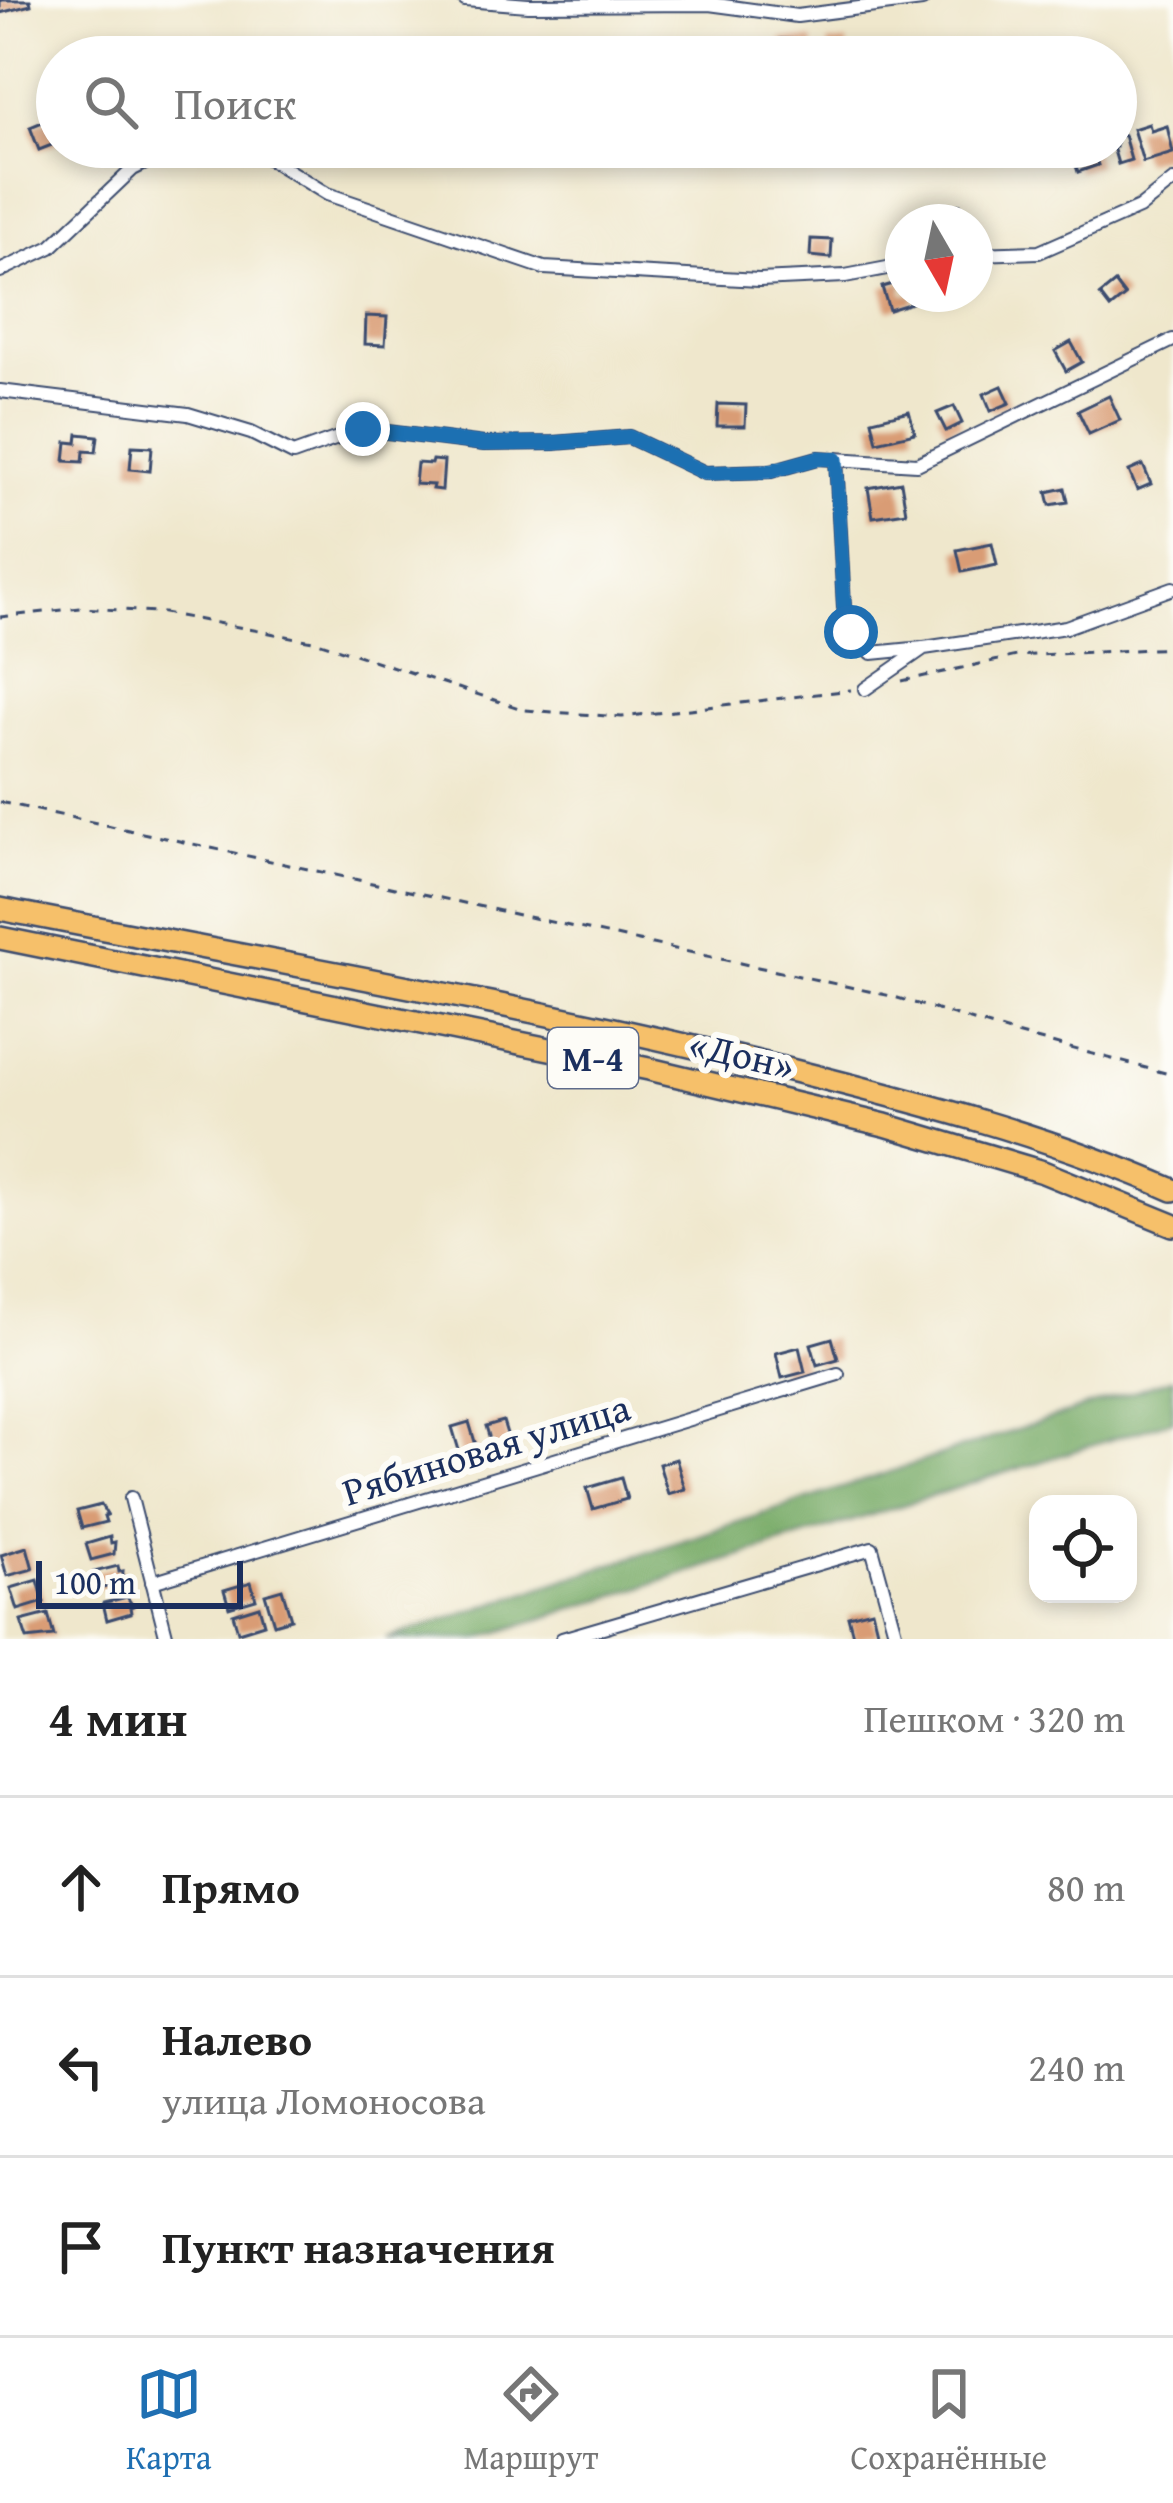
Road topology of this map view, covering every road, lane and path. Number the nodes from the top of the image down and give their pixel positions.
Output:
1 (465, 0) edge
2 (922, 0) edge
3 (135, 168) edge
4 (284, 168) edge
5 (1173, 182) edge
6 (993, 253) edge
7 (885, 269) edge
8 (0, 271) edge
9 (1173, 340) edge
10 (0, 392) edge
11 (836, 459) junction
12 (1173, 588) edge
13 (0, 617) edge
14 (924, 648) junction
15 (1173, 648) edge
16 (865, 689) junction
17 (0, 802) edge
18 (0, 909) edge
19 (0, 938) edge
20 (1173, 1075) edge
21 (1173, 1190) edge
22 (1173, 1226) edge
23 (838, 1374) dead end
24 (131, 1498) dead end
25 (152, 1582) junction
26 (167, 1639) edge
27 (562, 1639) edge
28 (897, 1639) edge

1 - 2 street
3 - 8 street
4 - 7 street
5 - 6 street
9 - 11 street
10 - 11 street
11 - 14 street
12 - 14 street
13 - 16 path
14 - 16 street
15 - 16 path
17 - 20 path
18 - 21 highway, «Дон» / М-4
19 - 22 highway, «Дон» / М-4
23 - 25 street, Рябиновая улица
24 - 25 street
25 - 26 street
27 - 28 street

